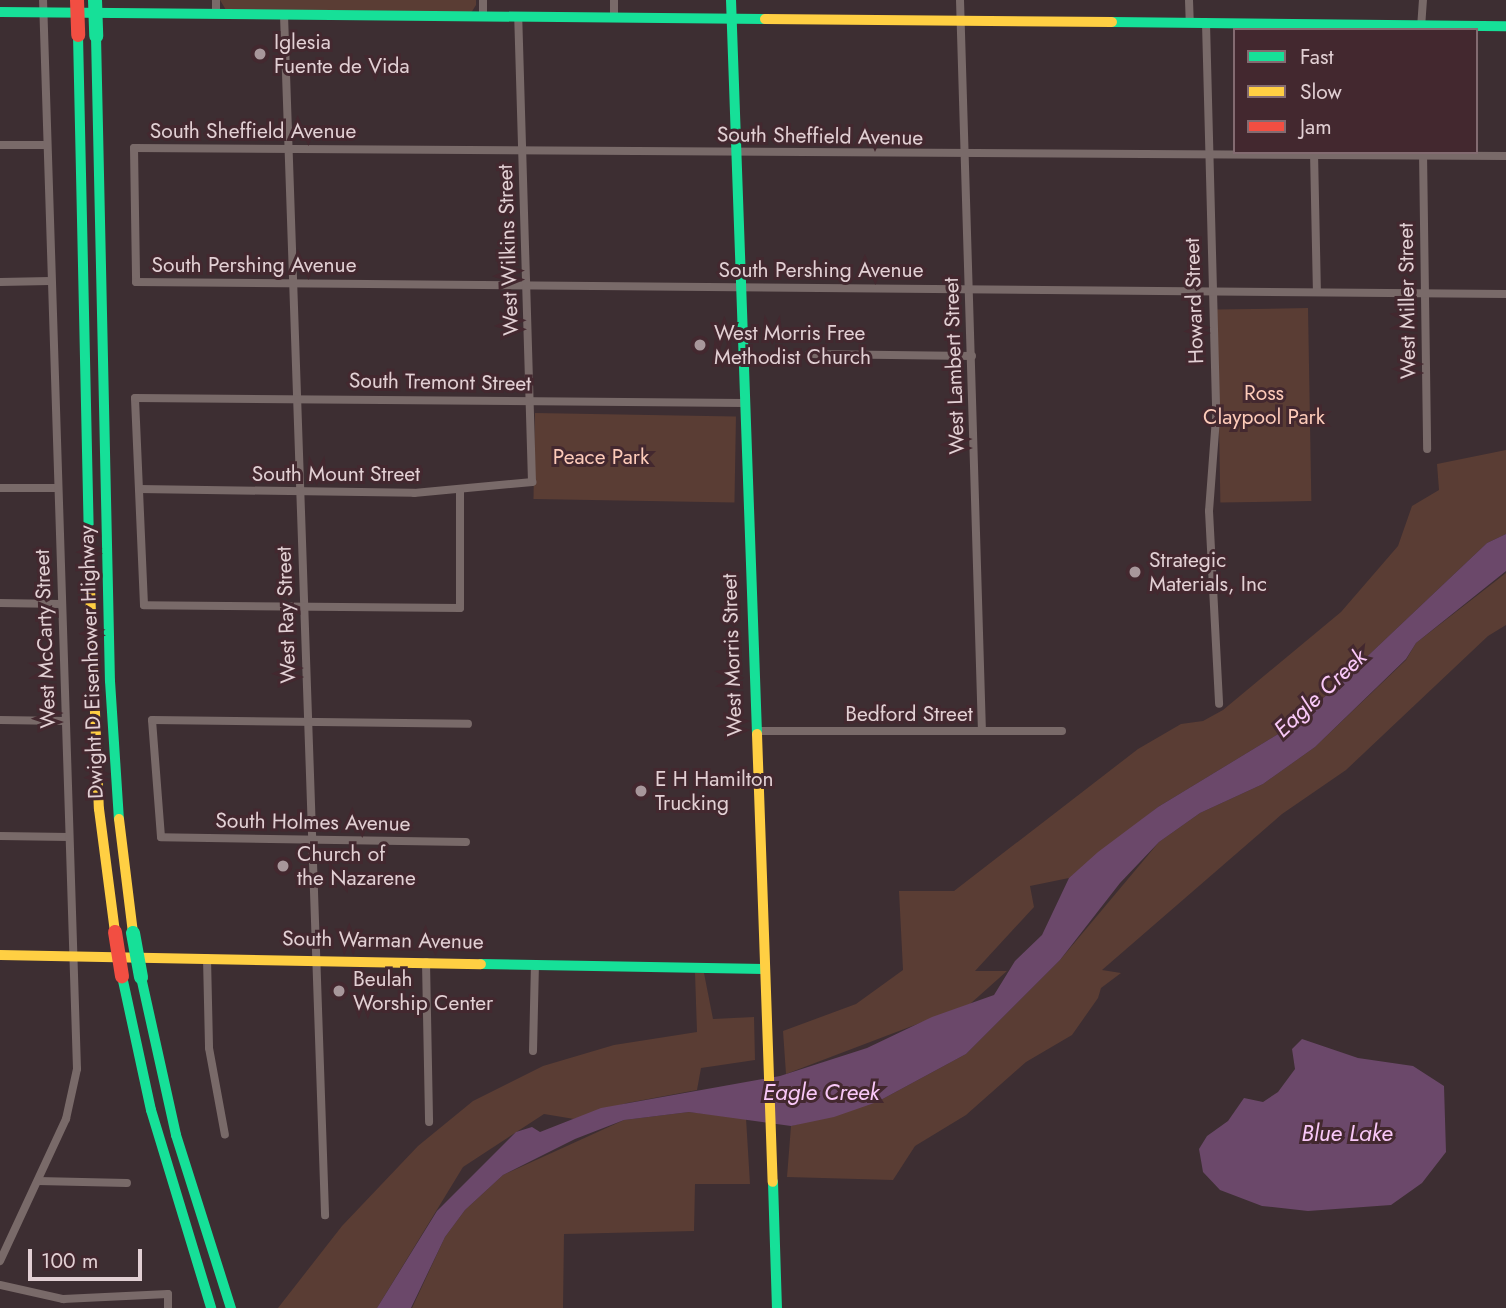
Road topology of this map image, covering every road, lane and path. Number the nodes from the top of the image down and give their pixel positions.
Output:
1 (77, 0) edge
2 (95, 0) edge
3 (483, 0) edge
4 (614, 0) edge
5 (731, 0) edge
6 (960, 0) edge
7 (1189, 0) edge
8 (1423, 0) edge
9 (42, 6) edge
10 (216, 7) edge
11 (0, 12) edge
12 (284, 15) junction
13 (483, 17) junction
14 (518, 17) junction
15 (614, 18) junction
16 (732, 19) junction
17 (960, 21) junction
18 (1190, 23) junction
19 (1206, 23) junction
20 (1506, 26) edge
21 (1312, 27) edge
22 (1421, 27) edge
23 (0, 145) edge
24 (45, 145) junction
25 (288, 149) junction
26 (522, 150) junction
27 (736, 152) junction
28 (1262, 154) edge
29 (1314, 154) edge
30 (1423, 154) edge
31 (965, 155) junction
32 (1209, 155) junction
33 (1506, 156) edge
34 (50, 281) junction
35 (0, 282) edge
36 (136, 282) joint
37 (293, 283) junction
38 (527, 284) junction
39 (740, 287) junction
40 (969, 289) junction
41 (1211, 291) junction
42 (1317, 292) junction
43 (1425, 293) junction
44 (1506, 294) edge
45 (809, 354) dead end
46 (972, 356) junction
47 (296, 399) junction
48 (531, 401) junction
49 (744, 403) junction
50 (1427, 449) dead end
51 (532, 482) joint
52 (0, 488) edge
53 (57, 488) junction
54 (139, 489) junction
55 (460, 491) junction
56 (300, 492) junction
57 (0, 603) edge
58 (61, 604) junction
59 (303, 608) junction
60 (1219, 704) dead end
61 (0, 720) edge
62 (65, 721) junction
63 (308, 723) junction
64 (468, 724) dead end
65 (756, 731) junction
66 (1062, 731) dead end
67 (982, 732) junction
68 (0, 836) edge
69 (69, 837) junction
70 (312, 840) junction
71 (466, 842) dead end
72 (0, 955) edge
73 (73, 956) junction
74 (207, 958) junction
75 (317, 960) junction
76 (426, 962) junction
77 (535, 964) junction
78 (764, 969) junction
79 (533, 1051) dead end
80 (429, 1122) dead end
81 (225, 1135) dead end
82 (38, 1181) junction
83 (127, 1183) dead end
84 (325, 1215) dead end
85 (0, 1261) edge
86 (0, 1285) edge
87 (169, 1308) edge
88 (211, 1308) edge
89 (230, 1308) edge
90 (778, 1308) edge

1 - 88 main road, Dwight D Eisenhower Highway, bridge
2 - 89 main road, Dwight D Eisenhower Highway, bridge
3 - 13 street
4 - 15 street
5 - 16 main road, West Morris Street
6 - 17 street, West Lambert Street
7 - 18 street
8 - 22 street
9 - 10 main road
9 - 11 main road
9 - 24 street, West McCarty Street
10 - 12 main road
12 - 13 main road
12 - 25 street, West Ray Street
13 - 14 main road
14 - 15 main road
14 - 26 street, West Wilkins Street
15 - 16 main road
16 - 17 main road
16 - 27 main road, West Morris Street
17 - 18 main road
17 - 31 street, West Lambert Street
18 - 19 main road
19 - 21 main road
19 - 32 street, Howard Street
20 - 22 main road
21 - 22 main road
23 - 24 street
24 - 34 street, West McCarty Street
25 - 26 street, South Sheffield Avenue
25 - 36 street, South Sheffield Avenue
25 - 37 street, West Ray Street
26 - 27 street, South Sheffield Avenue
26 - 38 street, West Wilkins Street
27 - 31 street, South Sheffield Avenue
27 - 39 main road, West Morris Street
28 - 32 street, South Sheffield Avenue
29 - 42 street
30 - 33 street, South Sheffield Avenue
30 - 43 street, West Miller Street
31 - 32 street, South Sheffield Avenue
31 - 40 street, West Lambert Street
32 - 41 street, Howard Street
34 - 35 street
34 - 53 street, West McCarty Street
36 - 37 street, South Pershing Avenue
37 - 38 street, South Pershing Avenue
37 - 47 street, West Ray Street
38 - 39 street, South Pershing Avenue
38 - 48 street, West Wilkins Street
39 - 40 street, South Pershing Avenue
39 - 49 main road, West Morris Street
40 - 41 street, South Pershing Avenue
40 - 46 street, West Lambert Street
41 - 42 street, South Pershing Avenue
41 - 60 street, Howard Street
42 - 43 street, South Pershing Avenue
43 - 44 street, South Pershing Avenue
43 - 50 street, West Miller Street
45 - 46 street
46 - 67 street, West Lambert Street
47 - 48 street, South Tremont Street
47 - 54 street, South Tremont Street
47 - 56 street, West Ray Street
48 - 49 street, South Tremont Street
48 - 51 street, West Wilkins Street
49 - 65 main road, West Morris Street
51 - 55 street, South Mount Street
52 - 53 street
53 - 58 street, West McCarty Street
54 - 56 street, South Mount Street
54 - 59 street
55 - 56 street, South Mount Street
55 - 59 street
56 - 59 street, West Ray Street
57 - 58 street
58 - 62 street, West McCarty Street
59 - 63 street, West Ray Street
61 - 62 street
62 - 69 street, West McCarty Street
63 - 64 street
63 - 70 street, West Ray Street
63 - 70 street, South Holmes Avenue
65 - 67 street, Bedford Street
65 - 78 main road, West Morris Street
66 - 67 street, Bedford Street
68 - 69 street
69 - 73 street, West McCarty Street
70 - 71 street, South Holmes Avenue
70 - 75 street, West Ray Street
72 - 73 main road, South Warman Avenue
73 - 74 main road, South Warman Avenue
73 - 82 street, West McCarty Street
74 - 75 main road, South Warman Avenue
74 - 81 street
75 - 76 main road, South Warman Avenue
75 - 84 street, West Ray Street
76 - 77 main road, South Warman Avenue
76 - 80 street
77 - 78 main road, South Warman Avenue
77 - 79 street
78 - 90 main road, West Morris Street
82 - 83 street
82 - 85 street, West McCarty Street
86 - 87 street

